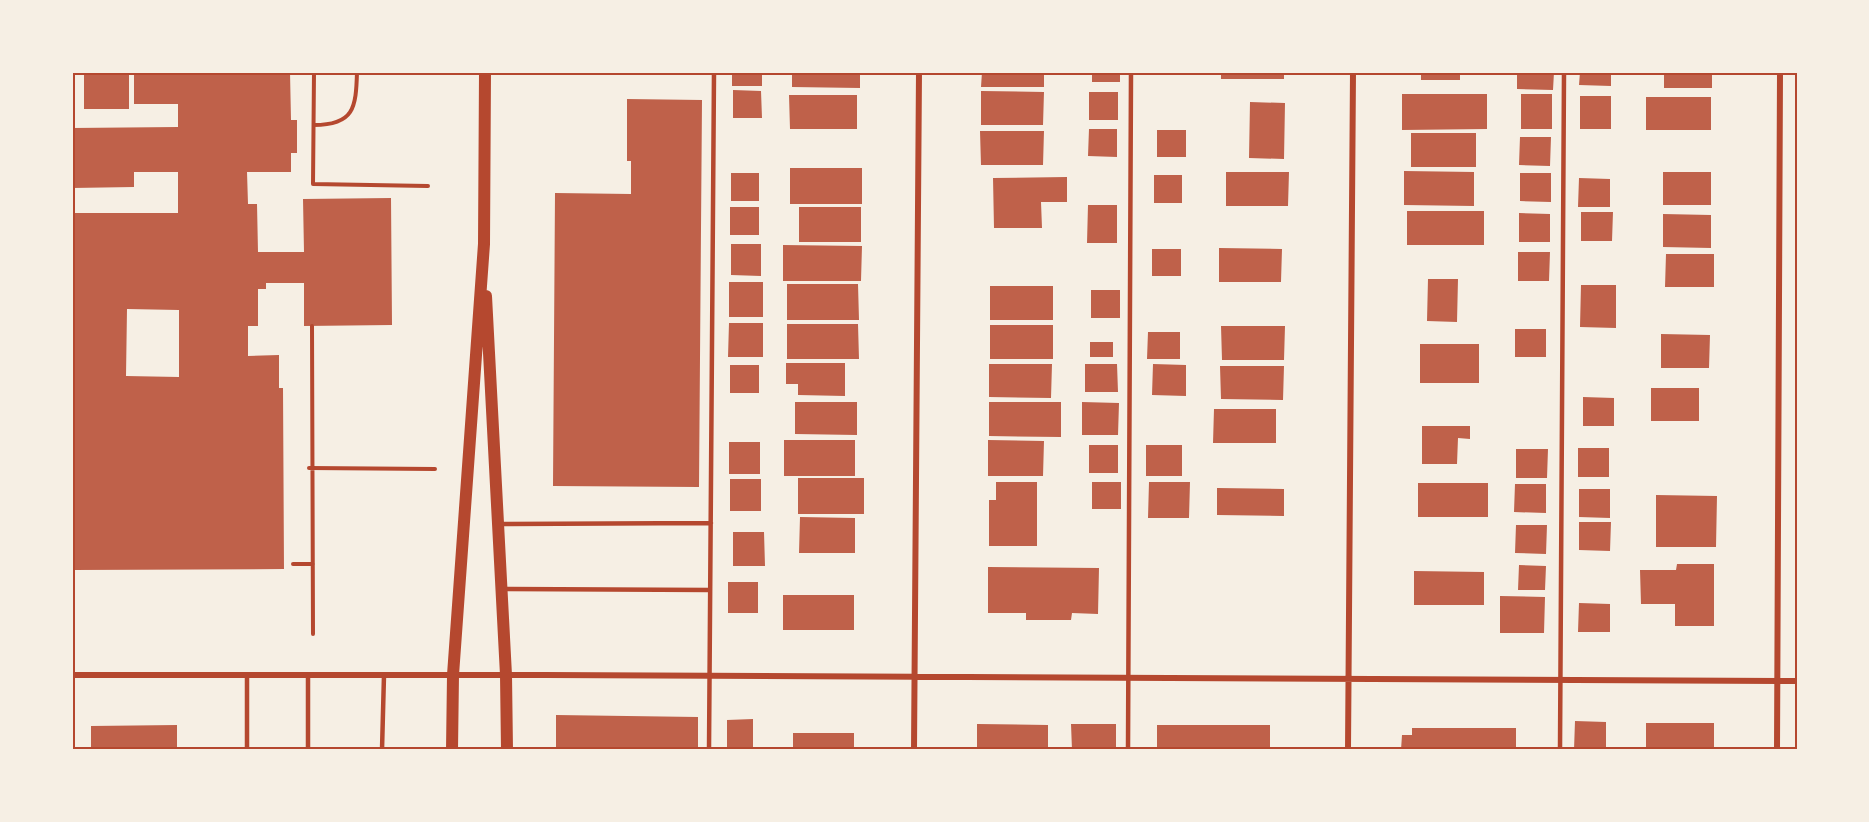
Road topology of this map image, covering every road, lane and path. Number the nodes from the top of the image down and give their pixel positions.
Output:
1 (314, 72) edge
2 (357, 72) edge
3 (485, 72) edge
4 (714, 72) edge
5 (919, 72) edge
6 (1131, 72) edge
7 (1353, 72) edge
8 (1564, 72) edge
9 (1780, 72) edge
10 (314, 125) junction
11 (428, 186) dead end
12 (484, 244) junction
13 (312, 326) dead end
14 (311, 468) junction
15 (435, 469) dead end
16 (711, 523) junction
17 (498, 524) junction
18 (293, 564) dead end
19 (313, 564) junction
20 (502, 589) junction
21 (710, 590) junction
22 (313, 634) dead end
23 (72, 675) edge
24 (247, 675) junction
25 (308, 675) junction
26 (384, 675) junction
27 (453, 675) junction
28 (506, 675) junction
29 (710, 676) junction
30 (914, 677) junction
31 (1128, 678) junction
32 (1349, 679) junction
33 (1560, 680) junction
34 (1778, 681) junction
35 (1797, 681) edge
36 (247, 750) edge
37 (308, 750) edge
38 (382, 750) edge
39 (453, 750) edge
40 (507, 750) edge
41 (709, 750) edge
42 (914, 750) edge
43 (1128, 750) edge
44 (1348, 750) edge
45 (1560, 750) edge
46 (1777, 750) edge

1 - 10 path
2 - 10 path
3 - 12 main road
4 - 16 lane
5 - 30 street
6 - 31 lane
7 - 32 street
8 - 33 lane
9 - 34 street
10 - 11 path
12 - 17 main road
12 - 27 main road
13 - 14 path
14 - 15 path
14 - 19 path
16 - 17 lane
16 - 21 lane
17 - 20 main road
18 - 19 path
19 - 22 path
20 - 21 lane
20 - 28 main road
21 - 29 lane
23 - 24 street
24 - 25 street
24 - 36 lane
25 - 26 street
25 - 37 lane
26 - 27 street
26 - 38 lane
27 - 28 street
27 - 39 main road
28 - 29 street
28 - 40 main road
29 - 30 street
29 - 41 lane
30 - 31 street
30 - 42 street
31 - 32 street
31 - 43 lane
32 - 33 street
32 - 44 street
33 - 34 street
33 - 45 lane
34 - 35 street
34 - 46 street

